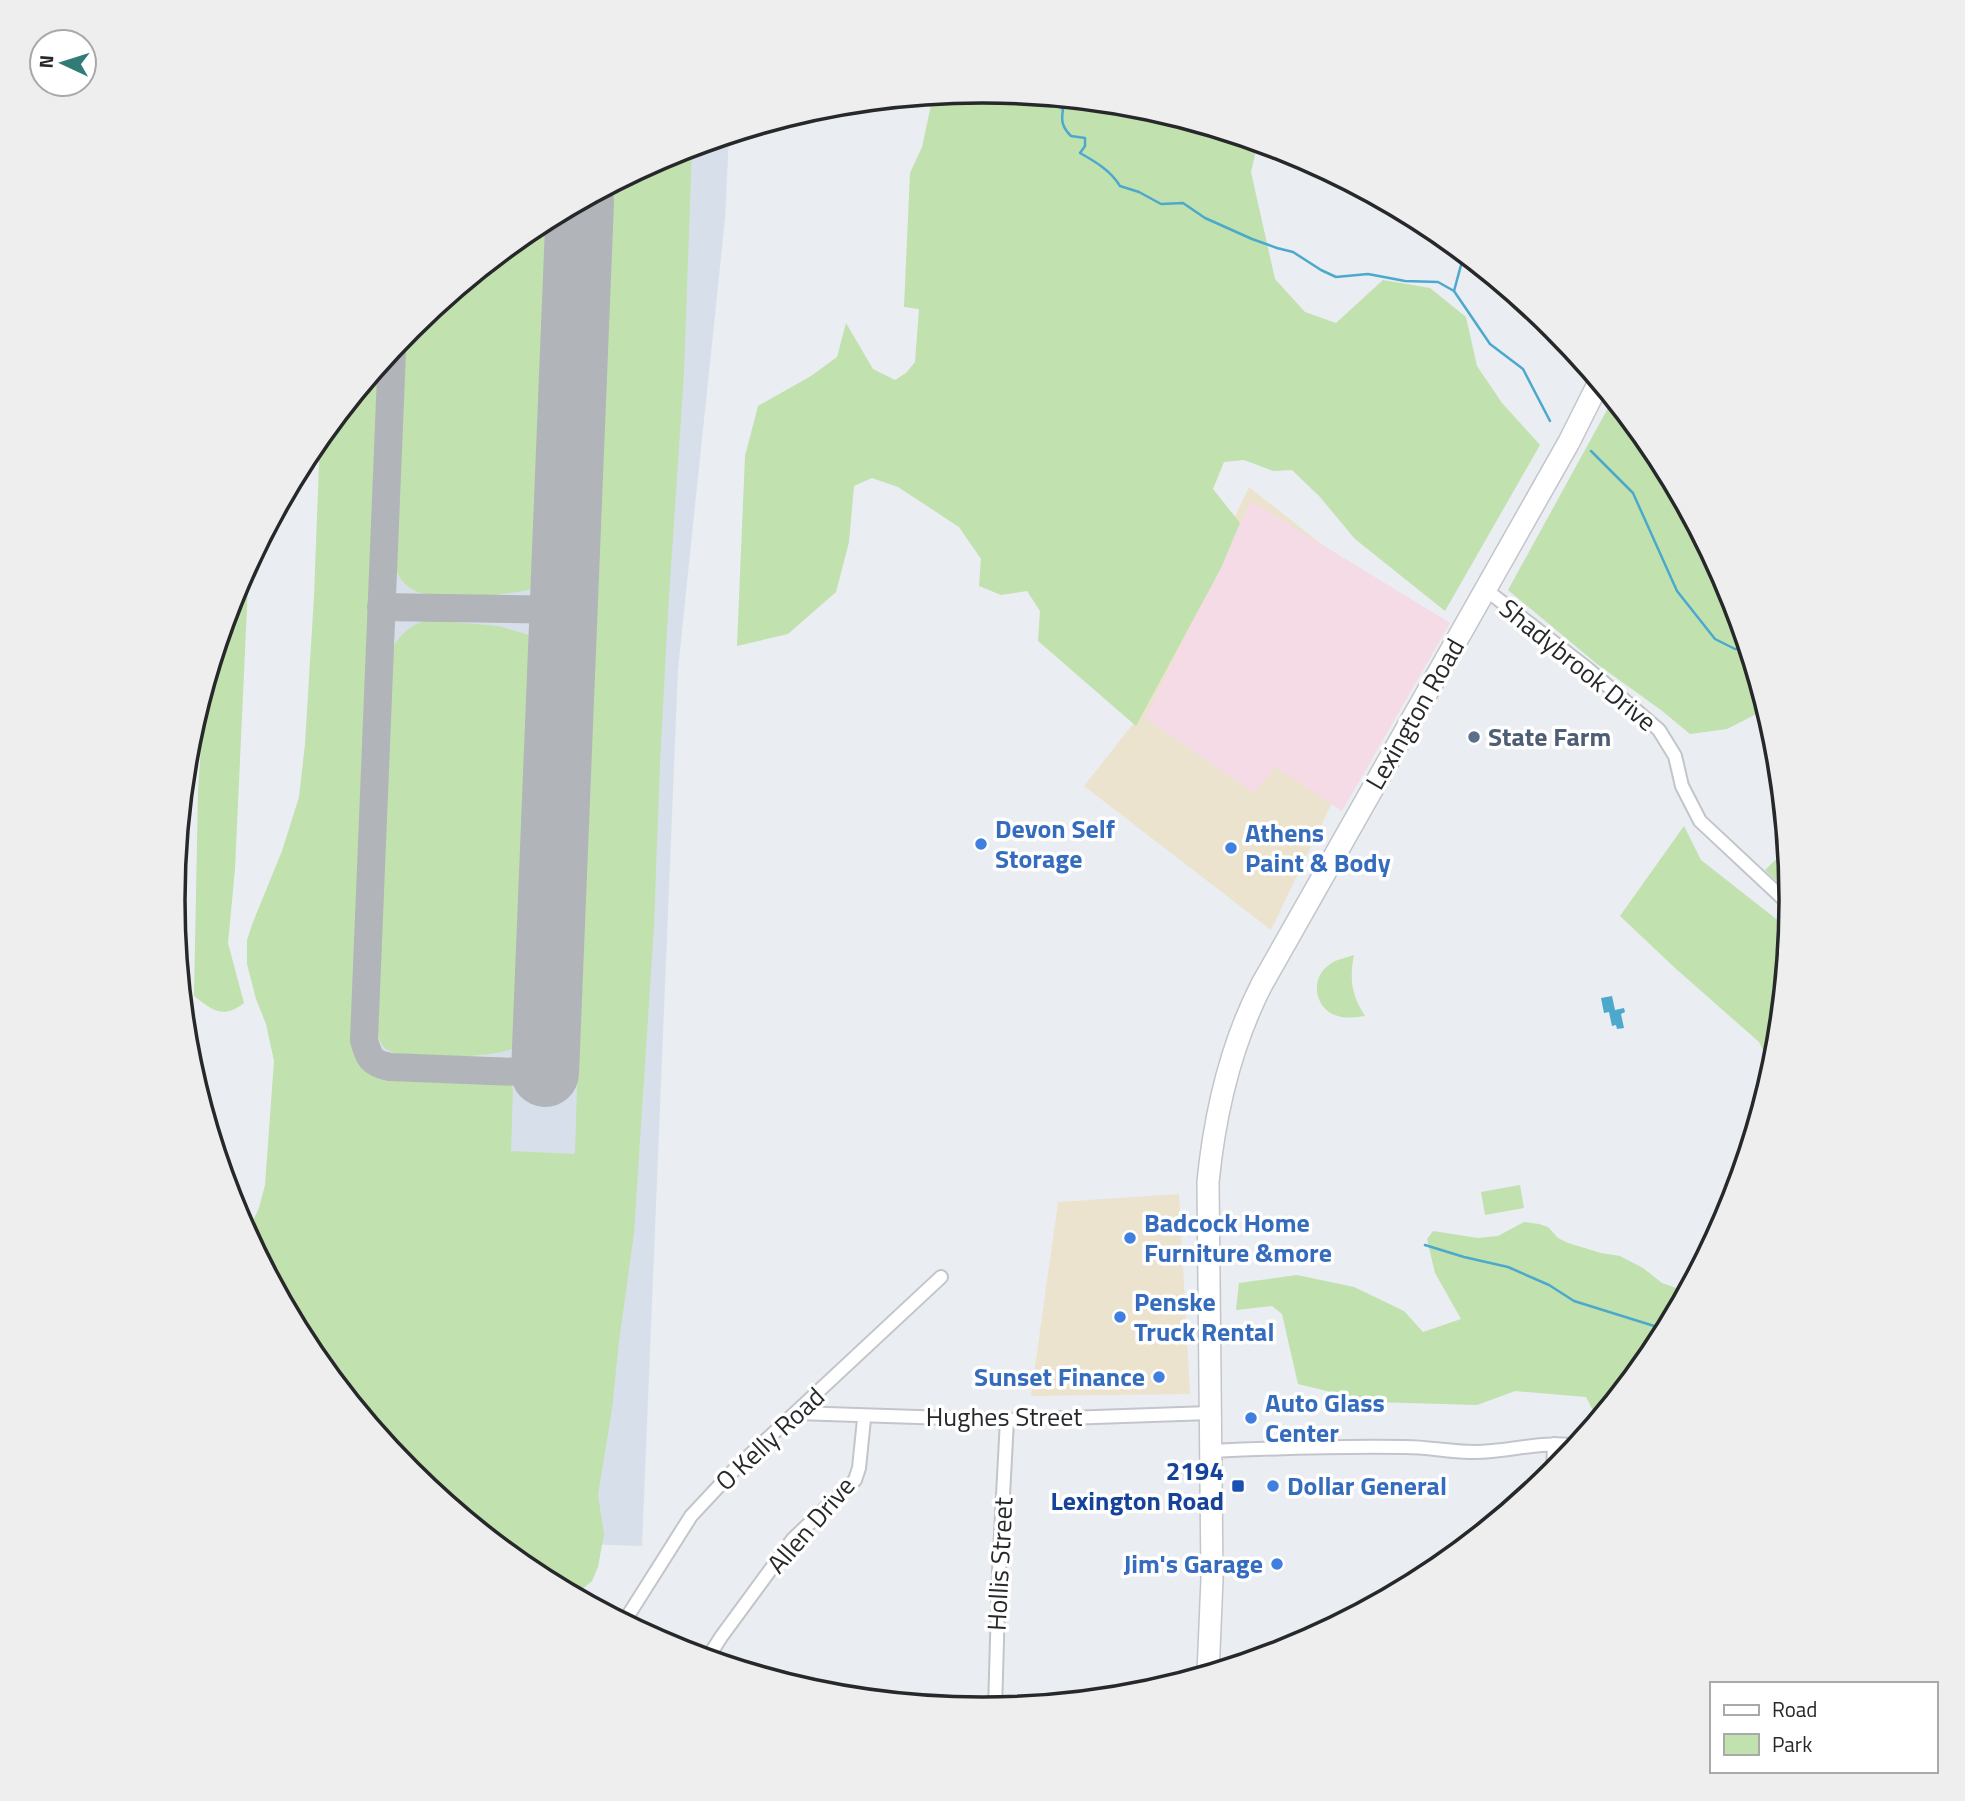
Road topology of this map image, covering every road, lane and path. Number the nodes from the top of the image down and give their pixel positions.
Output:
1 (1595, 391) edge
2 (1485, 589) junction
3 (1780, 896) edge
4 (941, 1277) dead end
5 (797, 1413) junction
6 (1210, 1413) junction
7 (863, 1416) junction
8 (1007, 1420) junction
9 (1554, 1444) junction
10 (1564, 1445) edge
11 (1211, 1451) junction
12 (1554, 1456) edge
13 (628, 1615) edge
14 (713, 1650) edge
15 (1208, 1665) edge
16 (995, 1697) edge

1 - 2 highway, Lexington Road
2 - 3 street, Shadybrook Drive
2 - 6 highway, Lexington Road
4 - 5 street, O Kelly Road
5 - 7 street, Hughes Street
5 - 13 street, O Kelly Road
6 - 8 street, Hughes Street
6 - 11 highway, Lexington Road
7 - 8 street, Hughes Street
7 - 14 street, Allen Drive
8 - 16 street, Hollis Street
9 - 10 street
9 - 11 street
9 - 12 street
11 - 15 highway, Lexington Road

